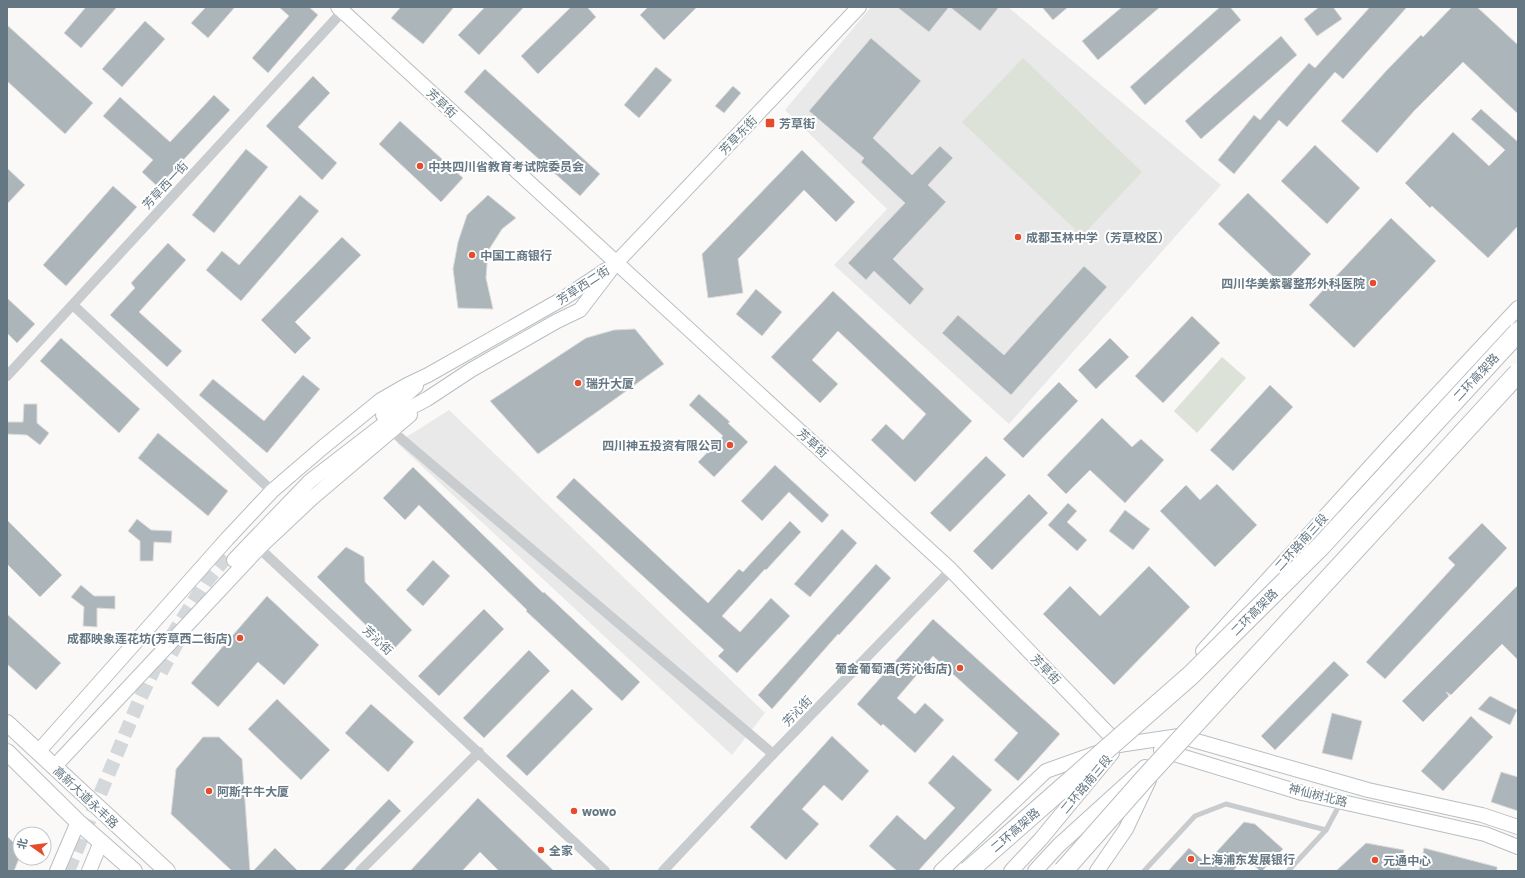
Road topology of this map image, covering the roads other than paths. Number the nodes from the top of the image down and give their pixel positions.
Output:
1 (859, 7) edge
2 (340, 9) edge
3 (616, 263) junction
4 (73, 305) junction
5 (1518, 308) edge
6 (1518, 332) edge
7 (1518, 373) edge
8 (428, 375) junction
9 (7, 376) edge
10 (427, 399) junction
11 (392, 431) junction
12 (272, 491) junction
13 (259, 548) junction
14 (951, 570) junction
15 (7, 722) edge
16 (1179, 736) junction
17 (1119, 745) junction
18 (1164, 750) junction
19 (7, 752) edge
20 (38, 752) junction
21 (478, 752) junction
22 (773, 754) junction
23 (54, 767) junction
24 (1341, 801) junction
25 (78, 822) junction
26 (1518, 827) edge
27 (1326, 830) junction
28 (101, 842) junction
29 (1518, 847) edge
30 (57, 871) edge
31 (89, 871) edge
32 (134, 871) edge
33 (167, 871) edge
34 (360, 871) edge
35 (605, 871) edge
36 (663, 871) edge
37 (941, 871) edge
38 (968, 871) edge
39 (1011, 871) edge
40 (1035, 871) edge
41 (1063, 871) edge
42 (1097, 871) edge
43 (1144, 871) edge
44 (1288, 871) edge

1 - 3 main road, 芳草东街
2 - 3 main road, 芳草街
2 - 4 street, 芳草西一街
3 - 8 main road, 芳草西二街
3 - 10 main road, 芳草西二街
3 - 14 main road, 芳草街
4 - 9 street, 芳草西一街
4 - 12 street
5 - 17 main road, 二环路南三段
6 - 38 highway, 二环高架路, bridge
7 - 16 main road, 二环路南三段
7 - 41 highway, bridge
8 - 10 main road
8 - 12 main road
10 - 11 main road
11 - 13 main road
11 - 22 street
12 - 20 main road
13 - 21 street, 芳沁街
13 - 23 main road
14 - 17 main road, 芳草街
14 - 22 street, 芳沁街
15 - 20 main road, 高新大道永丰路
16 - 17 main road
16 - 18 main road, 二环路南三段
16 - 26 main road
17 - 18 main road, 神仙树北路
17 - 37 main road
17 - 39 main road, 二环路南三段
18 - 24 main road, 神仙树北路
18 - 40 main road, 二环路南三段
18 - 42 main road
19 - 25 main road, 高新大道永丰路
20 - 23 main road, 高新大道永丰路
21 - 34 street
21 - 35 street, 芳沁街
22 - 36 street, 芳沁街
23 - 33 main road, 高新大道永丰路
24 - 27 lane
24 - 29 main road, 神仙树北路
25 - 28 main road, 高新大道永丰路
25 - 30 main road
27 - 43 lane
27 - 44 lane
28 - 31 main road
28 - 32 main road, 高新大道永丰路

